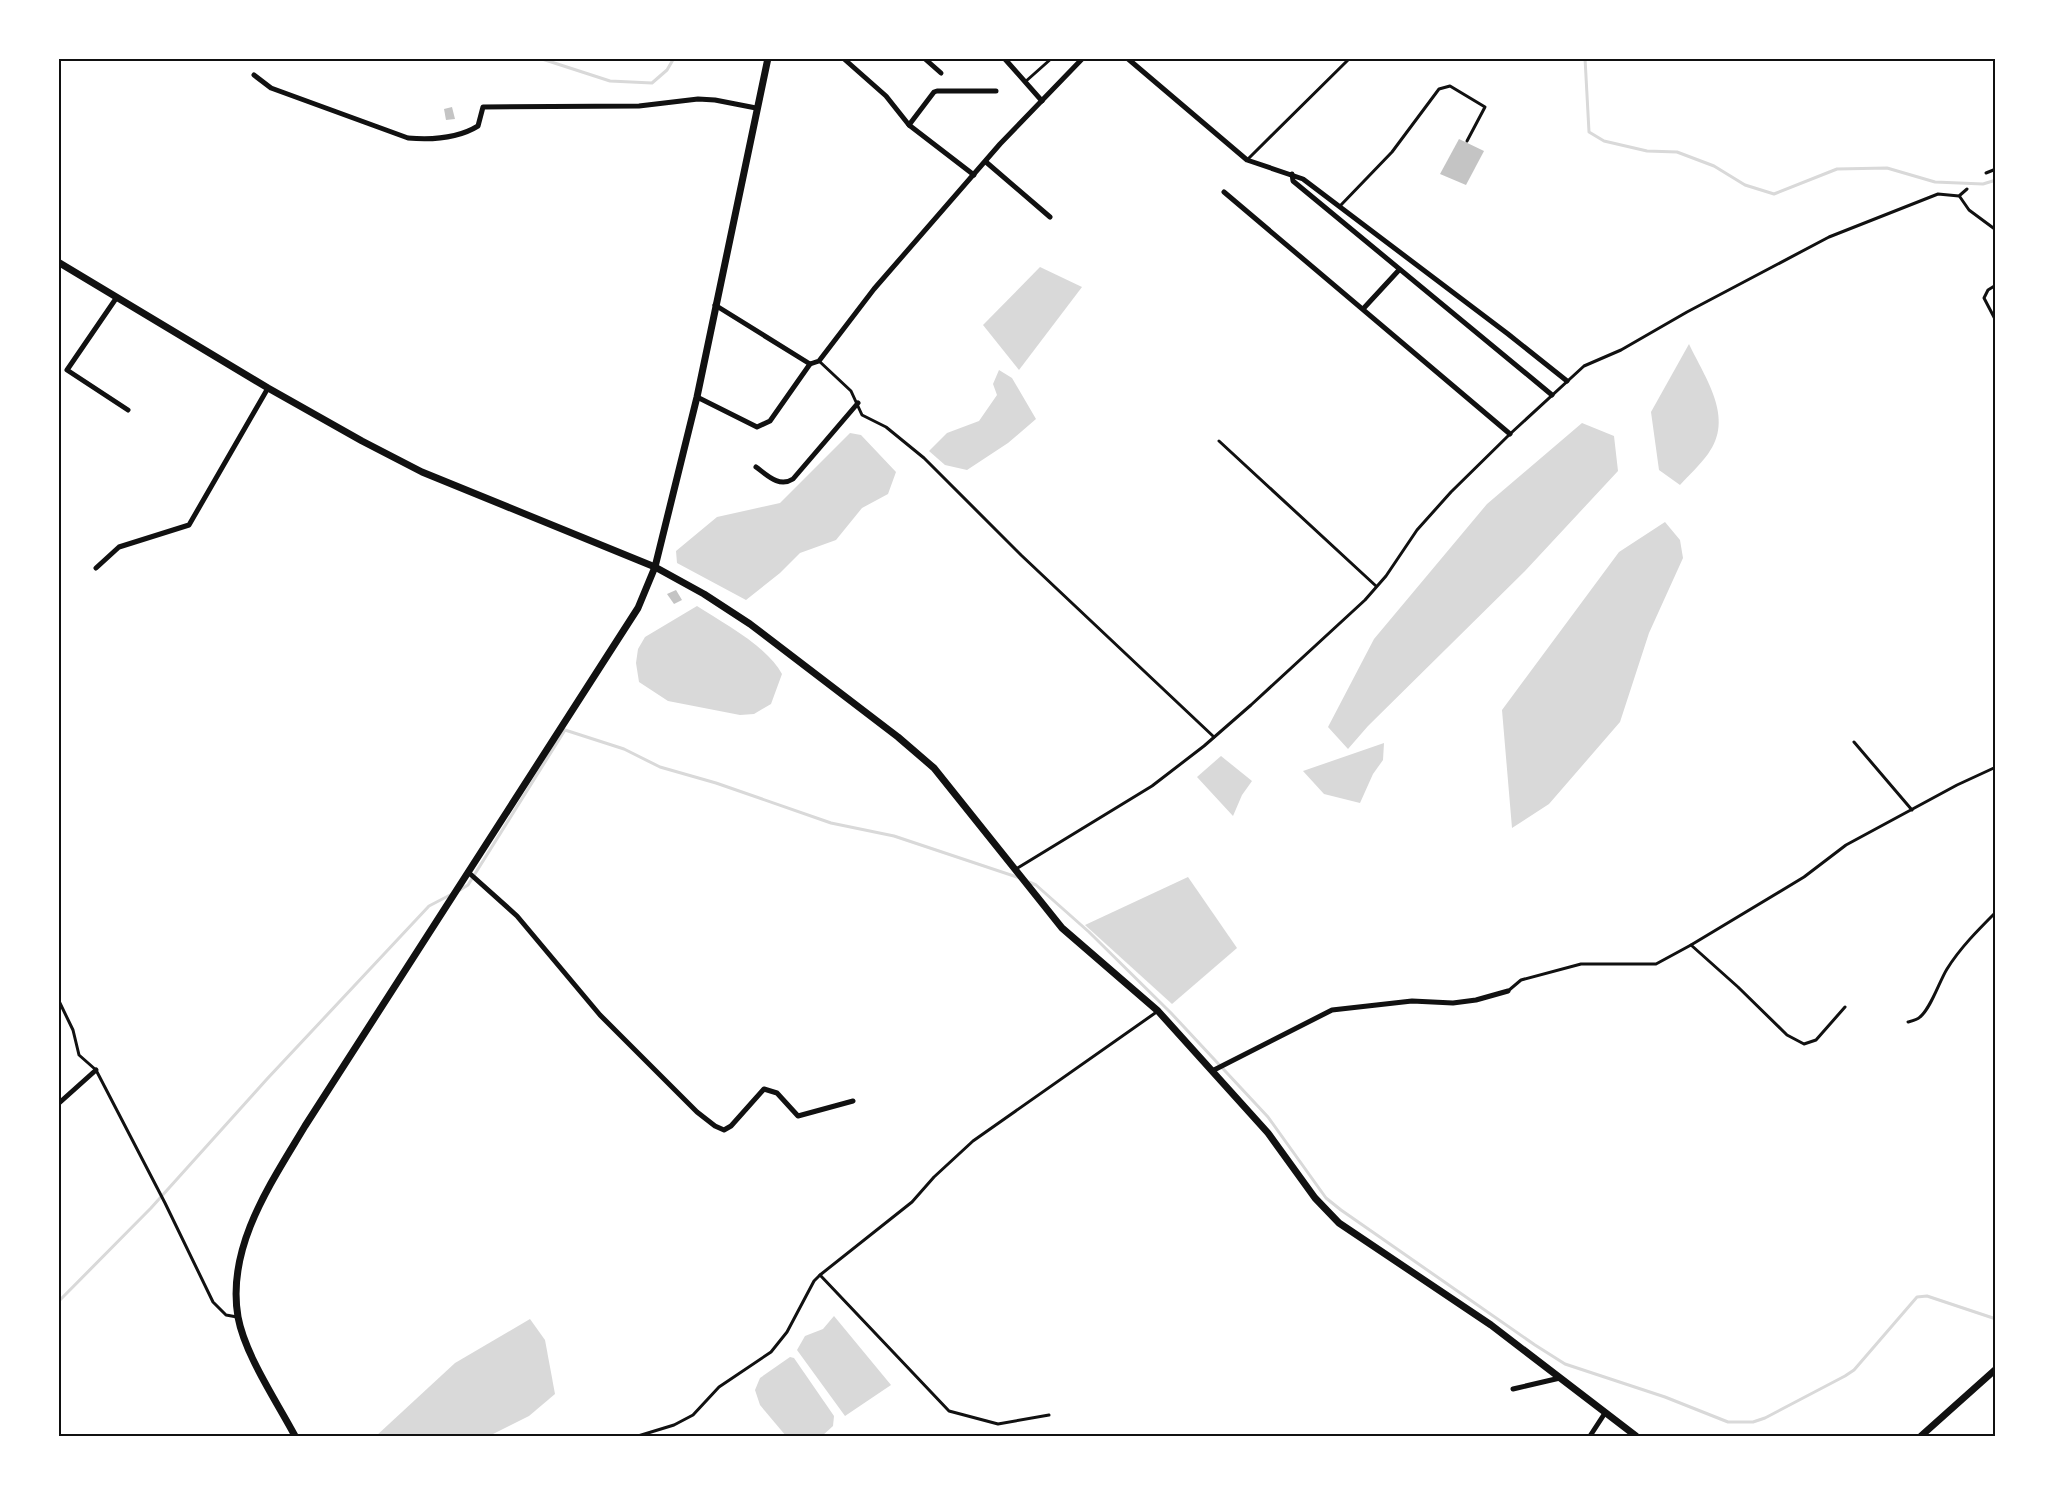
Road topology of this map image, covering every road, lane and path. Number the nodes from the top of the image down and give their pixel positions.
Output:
1 (768, 58) edge
2 (843, 58) edge
3 (924, 58) edge
4 (1004, 58) edge
5 (1052, 58) edge
6 (1083, 58) edge
7 (1127, 58) edge
8 (1350, 58) edge
9 (941, 73) dead end
10 (254, 75) dead end
11 (1025, 82) junction
12 (996, 91) dead end
13 (1042, 101) junction
14 (756, 108) junction
15 (909, 125) junction
16 (1467, 141) dead end
17 (1247, 160) junction
18 (986, 162) junction
19 (1995, 169) edge
20 (1986, 173) dead end
21 (1292, 174) junction
22 (974, 175) junction
23 (1967, 189) dead end
24 (1224, 192) dead end
25 (1959, 196) junction
26 (1340, 206) junction
27 (1050, 217) dead end
28 (1995, 230) edge
29 (58, 262) edge
30 (1399, 270) junction
31 (1995, 285) edge
32 (117, 297) junction
33 (715, 305) junction
34 (1363, 309) junction
35 (1995, 321) edge
36 (819, 362) junction
37 (810, 364) junction
38 (1567, 381) junction
39 (268, 388) junction
40 (1552, 395) junction
41 (696, 397) junction
42 (858, 403) junction
43 (128, 410) dead end
44 (1510, 434) junction
45 (1219, 441) dead end
46 (756, 467) dead end
47 (655, 567) junction
48 (96, 568) dead end
49 (1376, 586) junction
50 (1214, 738) junction
51 (1854, 742) dead end
52 (1995, 767) edge
53 (1912, 810) junction
54 (1017, 872) junction
55 (468, 873) junction
56 (1995, 912) edge
57 (1691, 945) junction
58 (1508, 991) joint
59 (58, 999) edge
60 (1845, 1007) dead end
61 (1158, 1011) junction
62 (1908, 1022) dead end
63 (96, 1070) junction
64 (1214, 1070) junction
65 (853, 1101) dead end
66 (58, 1104) edge
67 (820, 1275) junction
68 (238, 1317) junction
69 (1995, 1369) edge
70 (1560, 1378) junction
71 (1513, 1389) dead end
72 (1605, 1413) junction
73 (1049, 1415) dead end
74 (295, 1437) edge
75 (638, 1437) edge
76 (1590, 1437) edge
77 (1636, 1437) edge
78 (1921, 1437) edge

1 - 14 street
2 - 15 street
3 - 9 street
4 - 11 street
5 - 11 lane
6 - 13 street
7 - 17 street
8 - 17 lane
10 - 14 street
11 - 13 street
12 - 15 street
13 - 18 street
14 - 33 street
15 - 22 street
16 - 26 lane
17 - 21 street
18 - 22 street
18 - 27 street
19 - 20 lane
21 - 26 street
21 - 30 street
22 - 36 street
23 - 25 lane
24 - 34 street
25 - 28 lane
25 - 38 lane
26 - 38 street
29 - 32 street
30 - 34 street
30 - 40 street
31 - 35 lane
32 - 39 street
32 - 43 street
33 - 37 street
33 - 41 street
34 - 44 street
36 - 37 street
36 - 42 lane
37 - 41 street
38 - 40 lane
39 - 47 street
39 - 48 street
40 - 44 lane
41 - 47 street
42 - 46 street
42 - 50 lane
44 - 49 lane
45 - 49 lane
47 - 54 street
47 - 55 street
49 - 50 lane
50 - 54 lane
51 - 53 lane
52 - 53 lane
53 - 57 lane
54 - 61 street
55 - 65 street
55 - 68 street
56 - 62 lane
57 - 58 lane
57 - 60 lane
58 - 64 street
59 - 63 lane
61 - 64 street
61 - 67 lane
63 - 66 street
63 - 68 lane
64 - 70 street
67 - 73 lane
67 - 75 lane
68 - 74 street
69 - 78 street
70 - 71 street
70 - 72 street
72 - 76 street
72 - 77 street

